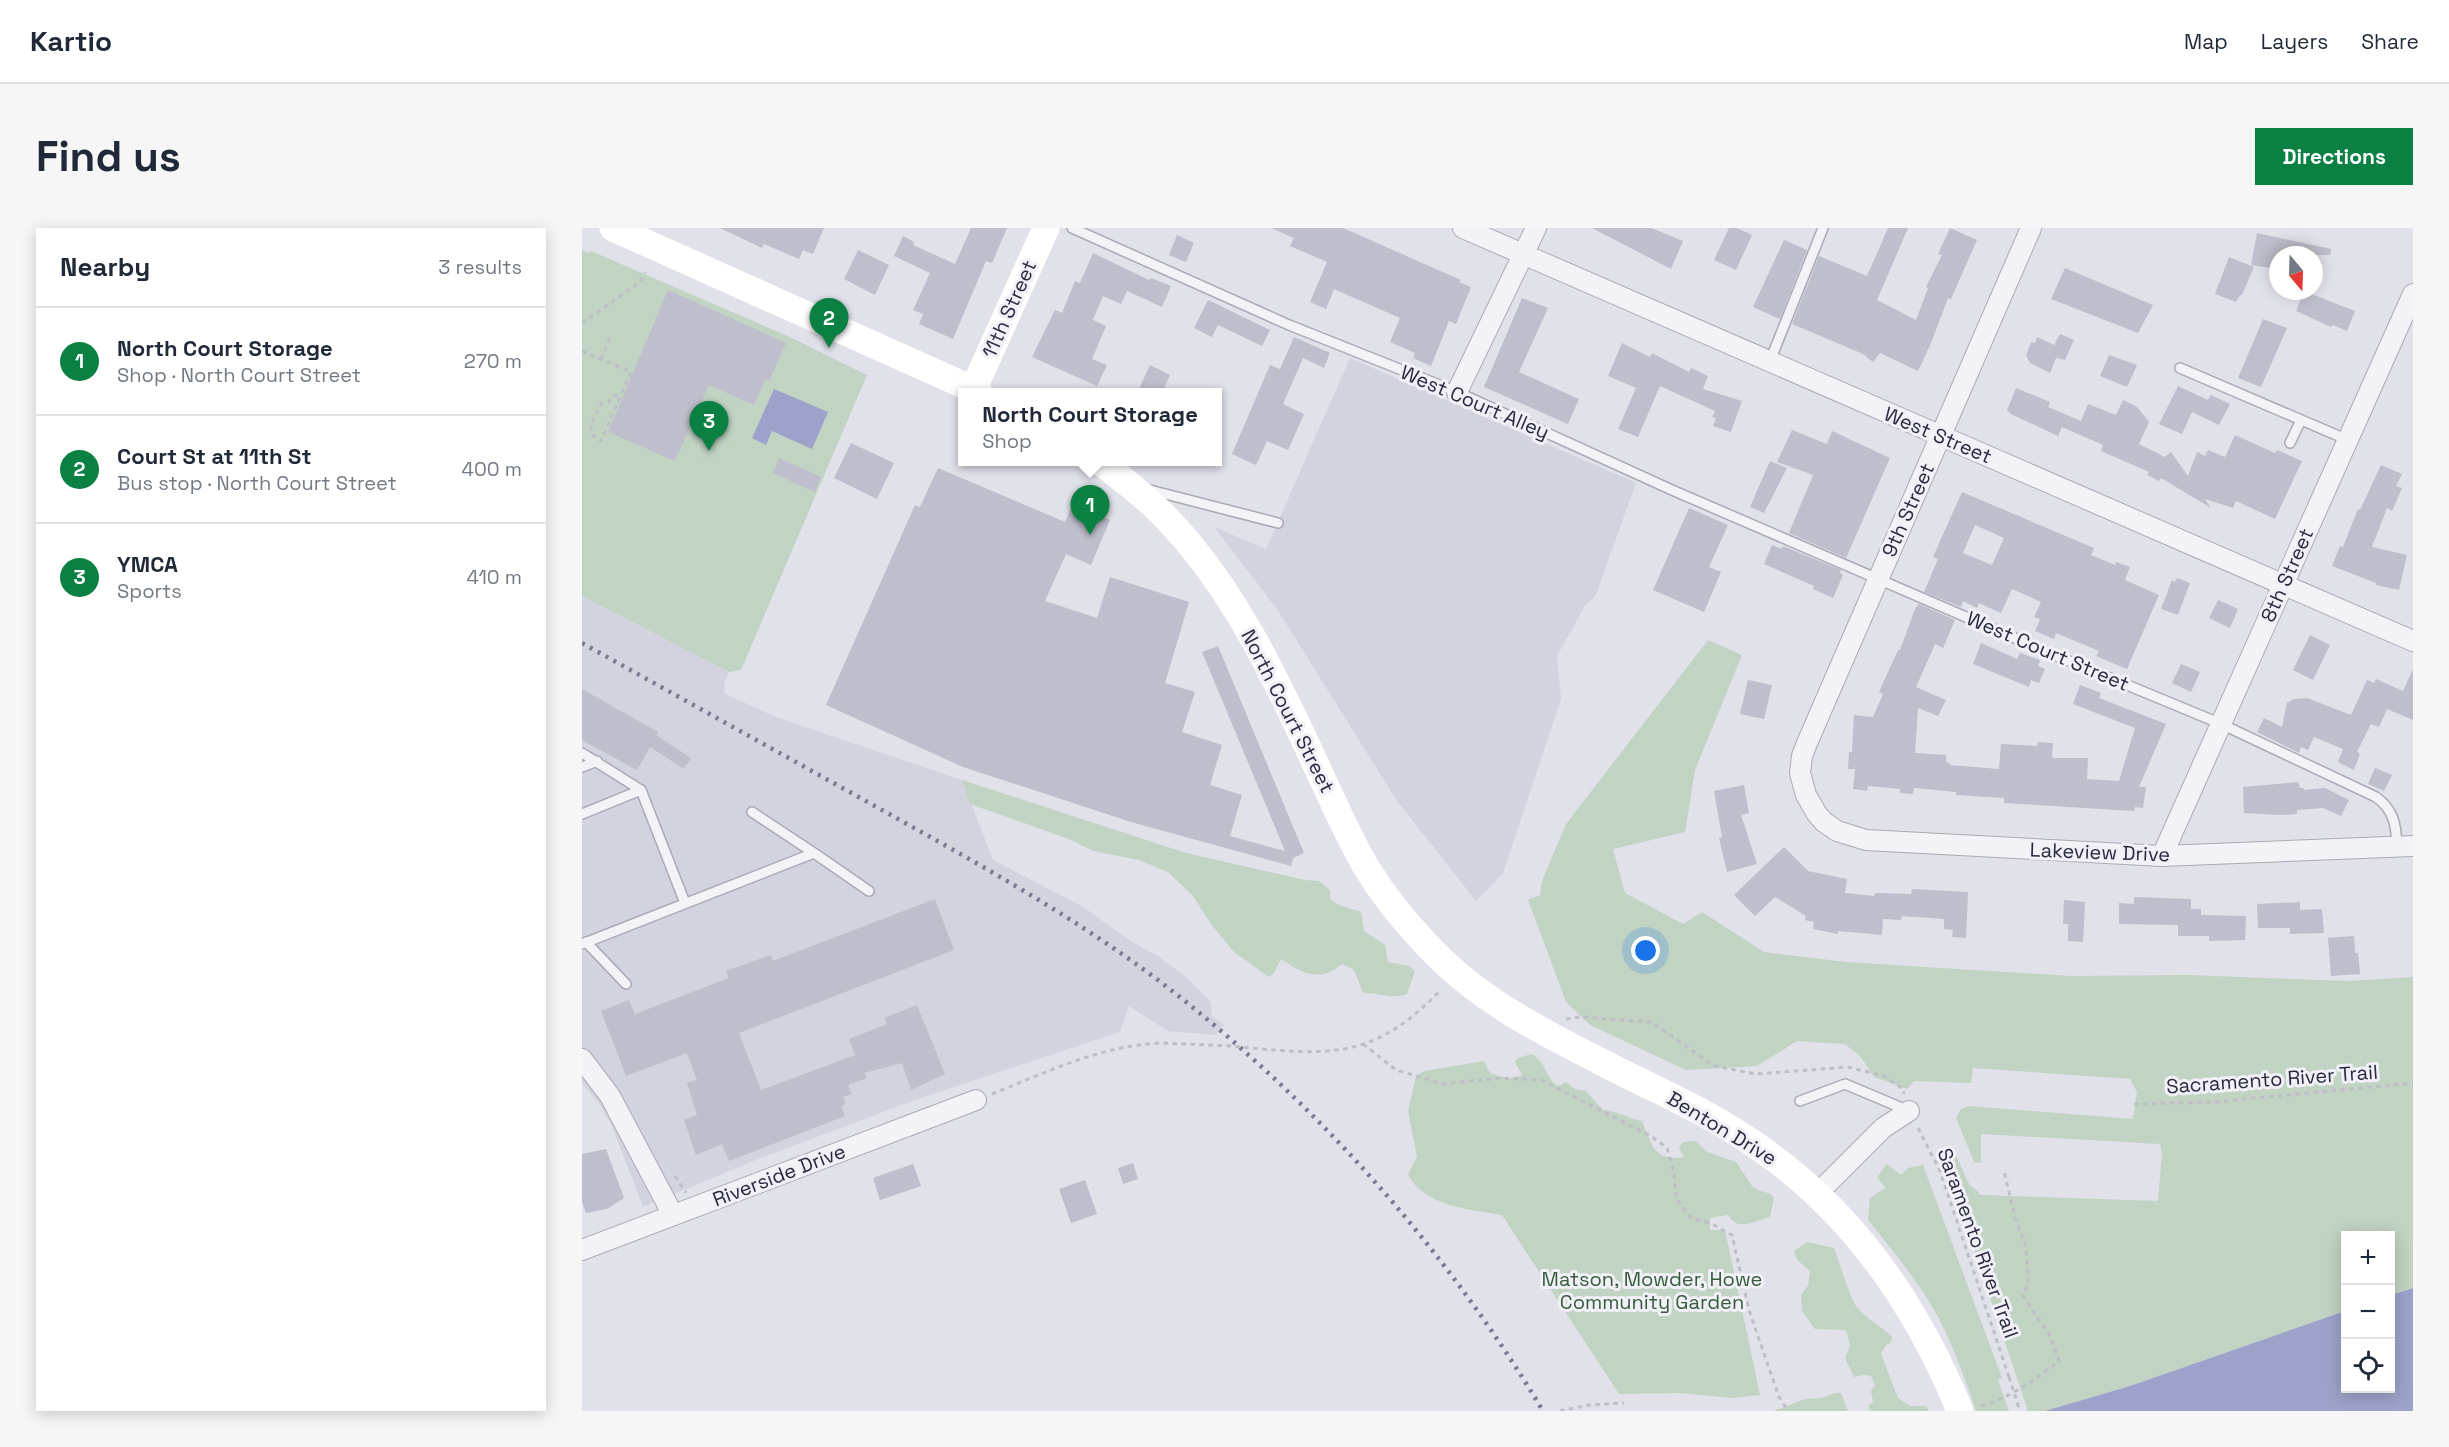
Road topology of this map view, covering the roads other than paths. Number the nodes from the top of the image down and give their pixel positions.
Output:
1 (613, 228) edge
2 (1046, 228) edge
3 (1072, 228) edge
4 (1463, 228) edge
5 (1536, 228) edge
6 (1823, 228) edge
7 (2031, 228) edge
8 (1524, 255) junction
9 (2412, 296) edge
10 (1770, 361) junction
11 (2180, 368) dead end
12 (969, 388) edge
13 (977, 388) edge
14 (1457, 392) junction
15 (2301, 420) junction
16 (1941, 436) junction
17 (2348, 440) junction
18 (2290, 443) dead end
19 (1106, 466) edge
20 (1128, 484) junction
21 (1278, 522) dead end
22 (1878, 577) junction
23 (2283, 585) junction
24 (2413, 641) edge
25 (2219, 723) junction
26 (582, 753) edge
27 (597, 761) junction
28 (582, 767) edge
29 (641, 790) junction
30 (1806, 795) joint
31 (752, 812) dead end
32 (582, 814) edge
33 (2405, 846) edge
34 (814, 853) junction
35 (2162, 855) junction
36 (868, 891) dead end
37 (685, 903) junction
38 (584, 943) edge
39 (1449, 983) joint
40 (626, 984) dead end
41 (582, 1059) edge
42 (589, 1076) edge
43 (982, 1098) road end
44 (1800, 1101) dead end
45 (1909, 1111) joint
46 (1817, 1194) junction
47 (673, 1215) junction
48 (582, 1250) edge
49 (1968, 1409) edge

1 - 12 street
2 - 13 street, 11th Street
3 - 14 lane, West Court Alley
4 - 8 street, West Street
5 - 8 street
6 - 10 lane
7 - 16 street, 9th Street
8 - 10 street, West Street
8 - 14 street
9 - 17 street, 8th Street
10 - 16 street, West Street
11 - 15 lane
14 - 22 lane, West Court Alley
15 - 17 lane
15 - 18 lane
16 - 22 street, 9th Street
16 - 23 street, West Street
17 - 23 street, 8th Street
19 - 20 street, North Court Street
20 - 21 lane
20 - 39 street, North Court Street
22 - 25 lane, West Court Street
22 - 30 street, 9th Street
23 - 24 street, West Street
23 - 25 street, 8th Street
25 - 33 lane, West Court Street
25 - 35 street, 8th Street
26 - 27 lane
27 - 28 lane
27 - 29 lane
29 - 32 lane
29 - 37 lane
30 - 35 street, Lakeview Drive
31 - 34 lane
33 - 35 street, Lakeview Drive
34 - 36 lane
34 - 37 lane
37 - 38 lane
38 - 40 lane
39 - 46 street, Benton Drive
41 - 42 street
42 - 47 street
43 - 47 street, Riverside Drive
44 - 45 lane
45 - 46 street
46 - 49 street, Benton Drive
47 - 48 street, Riverside Drive

